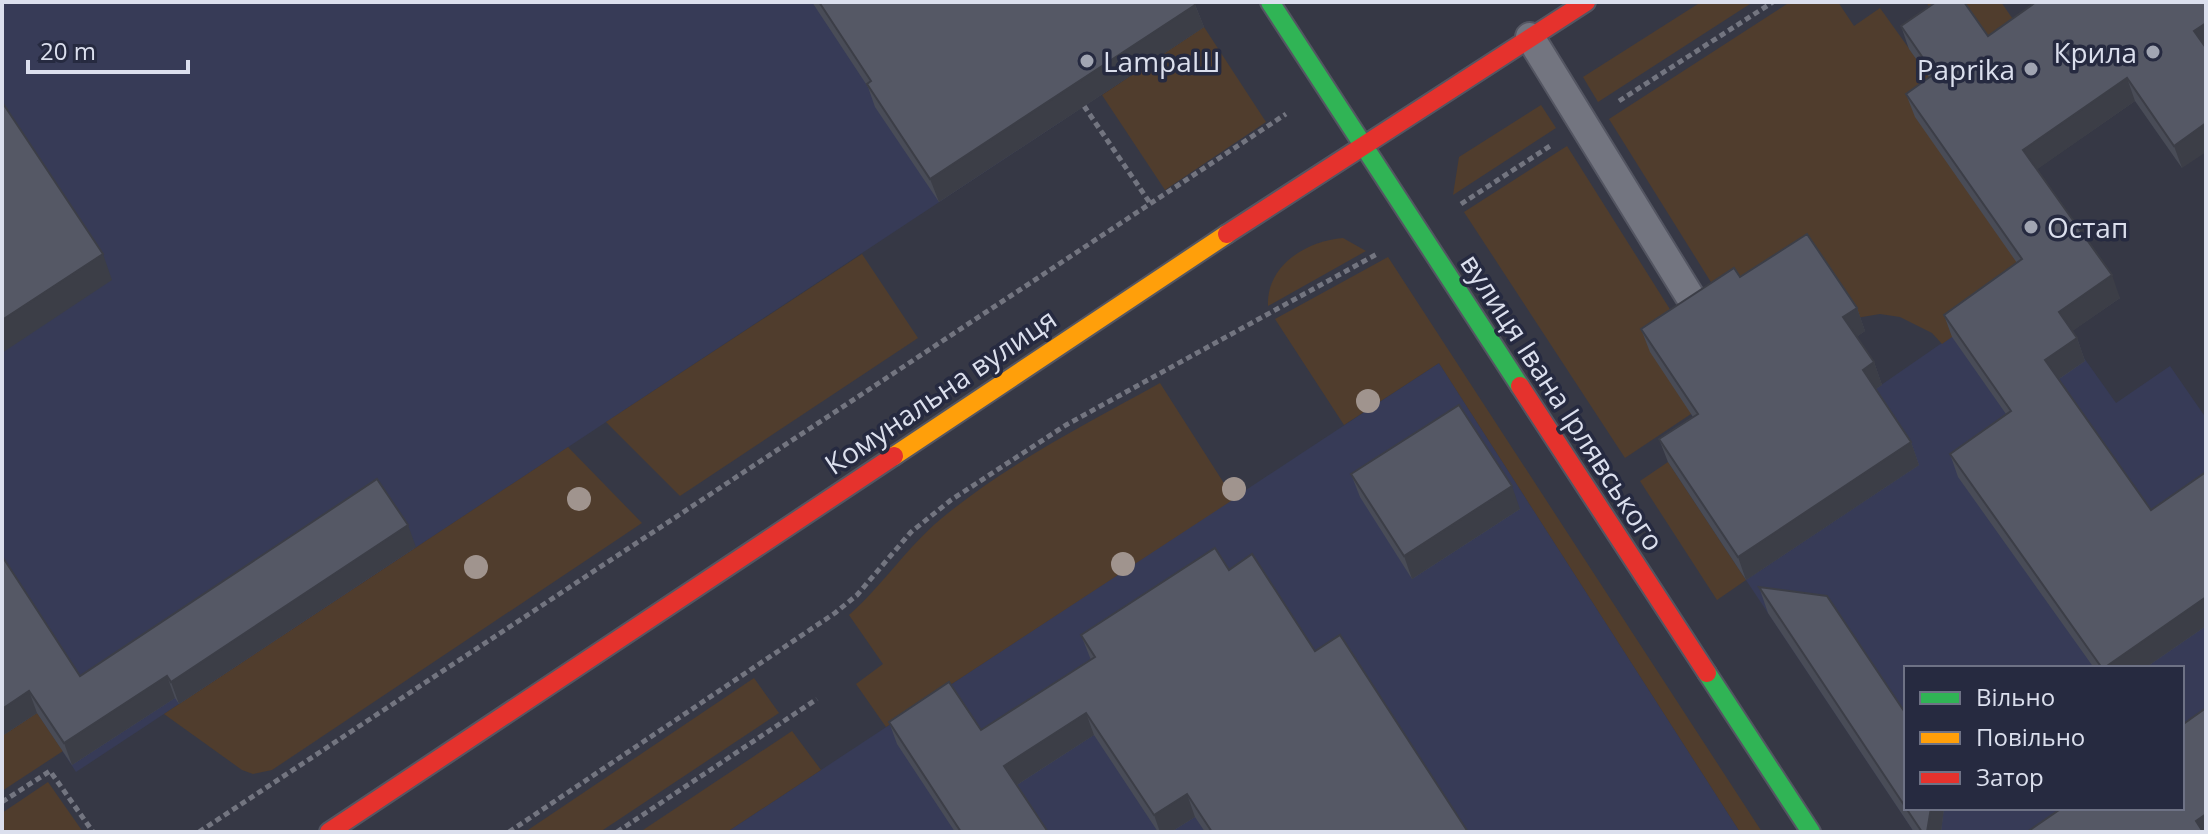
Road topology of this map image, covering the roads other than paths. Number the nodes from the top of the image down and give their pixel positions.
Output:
1 (1270, 2) edge
2 (1586, 2) edge
3 (1530, 37) junction
4 (1363, 144) junction
5 (1689, 295) edge
6 (329, 832) edge
7 (1811, 832) edge

1 - 4 main road, вулиця Івана Ірлявського
2 - 3 main road, Комунальна вулиця
3 - 4 main road, Комунальна вулиця
3 - 5 lane
4 - 6 main road, Комунальна вулиця
4 - 7 main road, вулиця Івана Ірлявського

